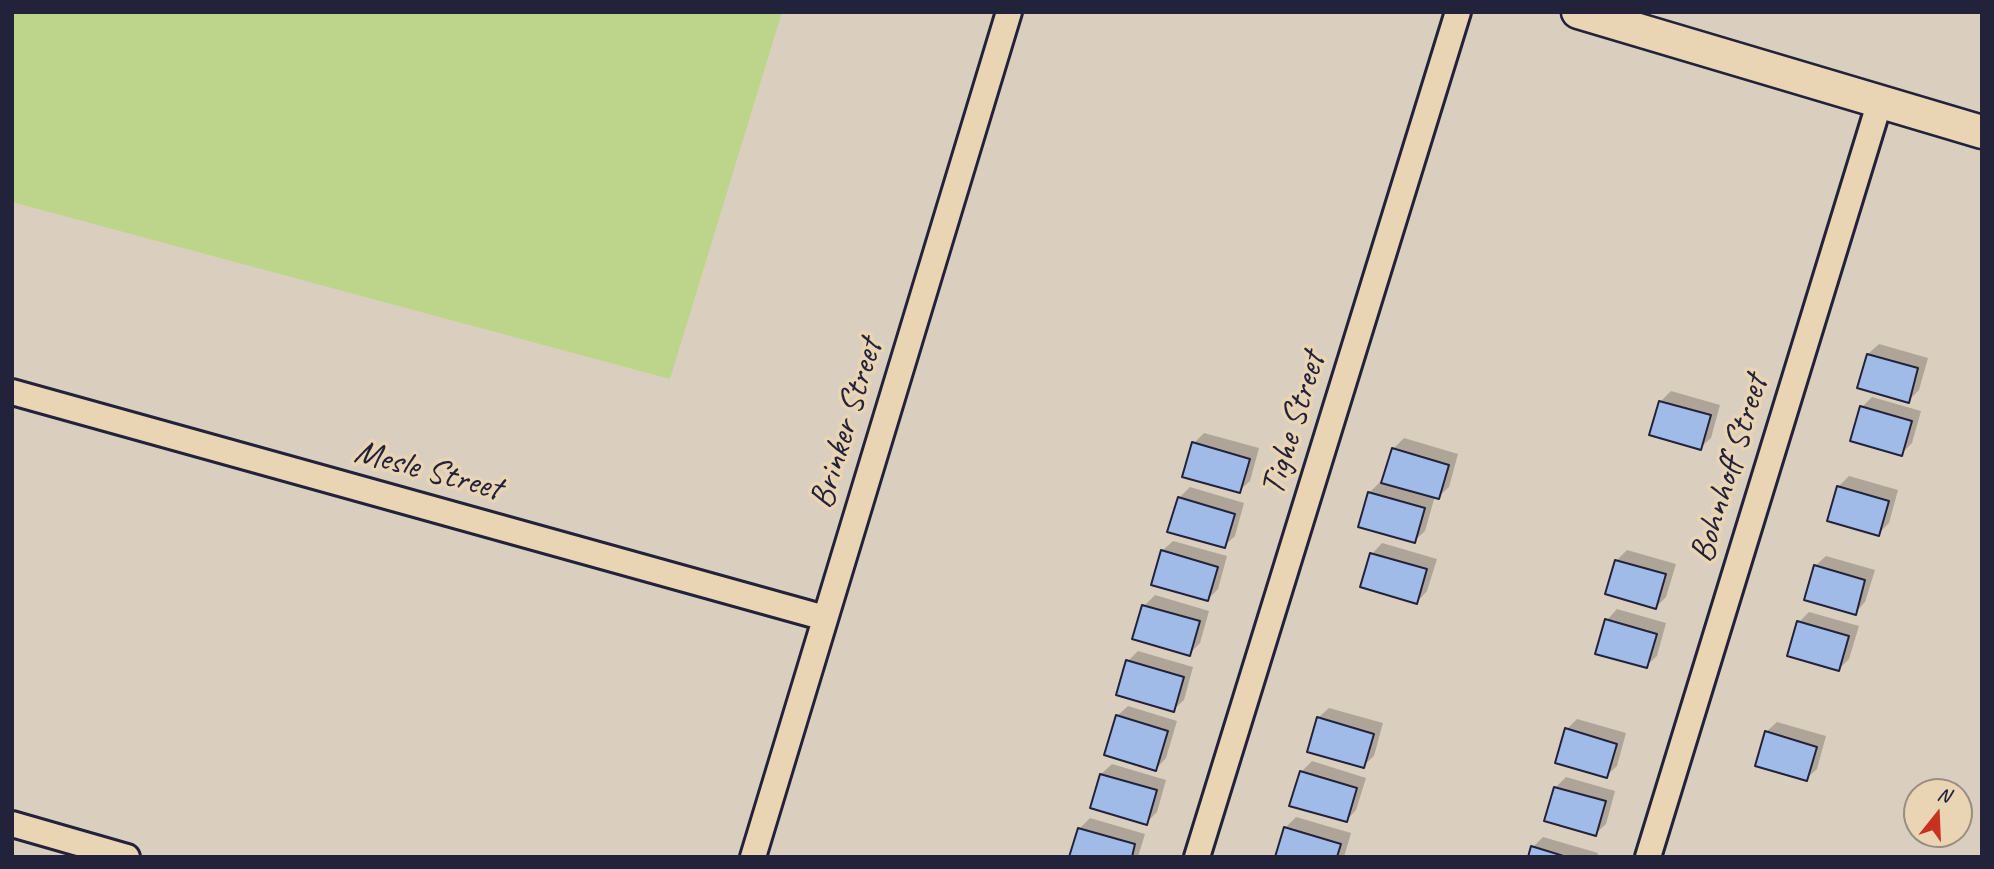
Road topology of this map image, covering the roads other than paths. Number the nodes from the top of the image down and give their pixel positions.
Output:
1 (1009, 12) edge
2 (1458, 12) edge
3 (1577, 12) edge
4 (1880, 101) junction
5 (1982, 132) edge
6 (12, 392) edge
7 (825, 618) junction
8 (12, 824) edge
9 (127, 857) edge
10 (753, 857) edge
11 (1197, 857) edge
12 (1648, 857) edge

1 - 7 street, Brinker Street
2 - 11 street, Tighe Street
3 - 4 street
4 - 5 street
4 - 12 street, Bohnhoff Street
6 - 7 street, Mesle Street
7 - 10 street, Brinker Street
8 - 9 street

